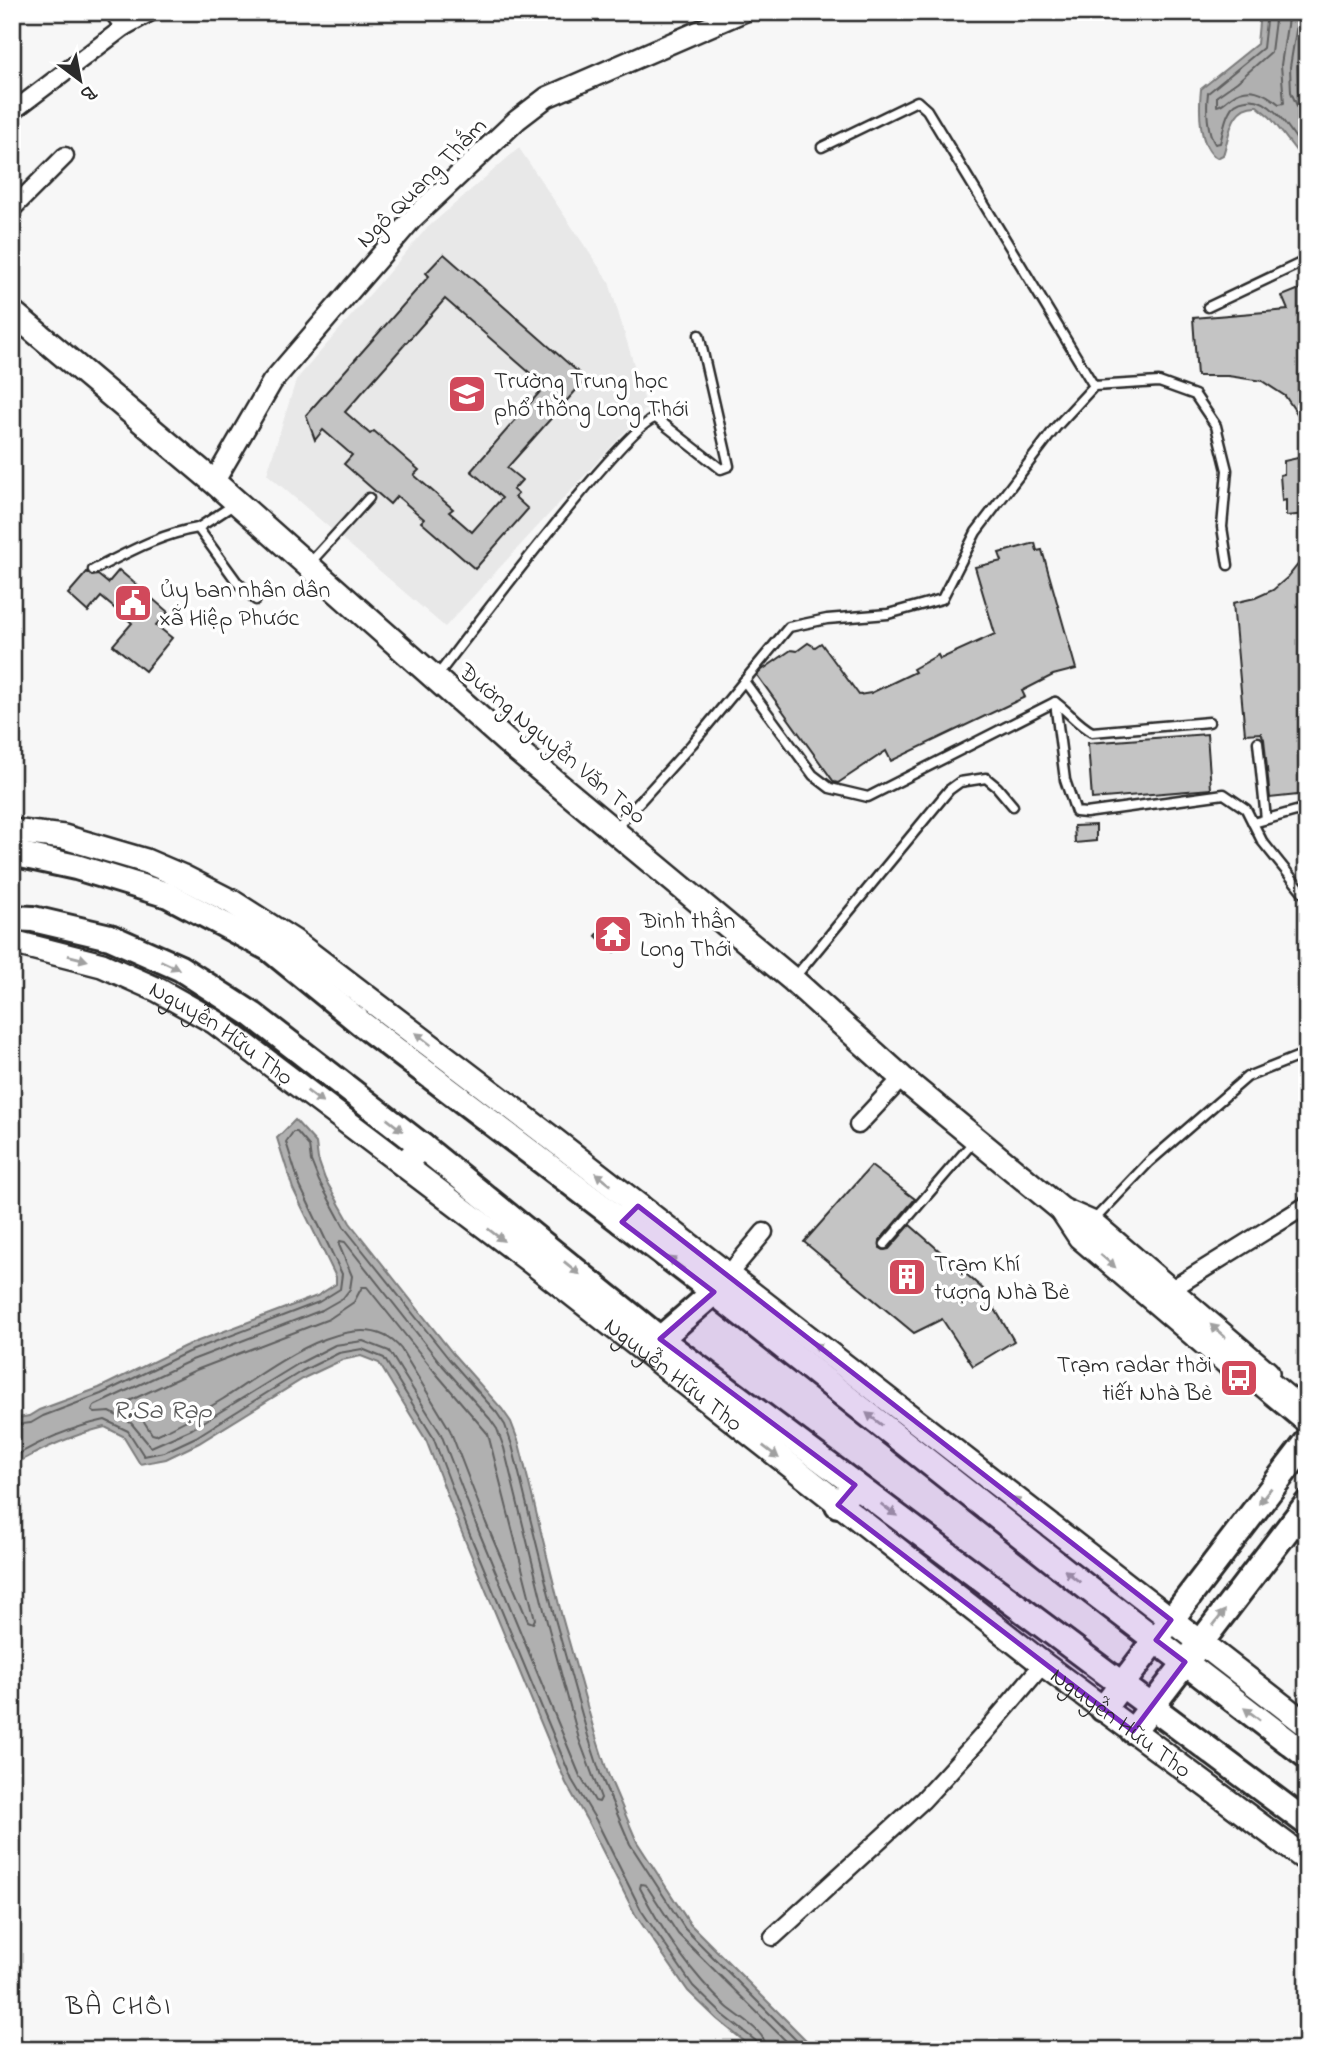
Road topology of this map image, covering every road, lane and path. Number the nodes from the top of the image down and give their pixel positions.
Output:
1 (113, 12) edge
2 (151, 12) edge
3 (726, 16) edge
4 (124, 27) junction
5 (12, 112) edge
6 (822, 147) dead end
7 (65, 156) dead end
8 (12, 209) edge
9 (1307, 260) edge
10 (1208, 307) dead end
11 (12, 312) edge
12 (699, 335) dead end
13 (1094, 386) junction
14 (214, 482) junction
15 (369, 498) dead end
16 (238, 502) junction
17 (198, 528) junction
18 (308, 565) junction
19 (1228, 565) dead end
20 (93, 570) dead end
21 (256, 600) dead end
22 (435, 678) junction
23 (744, 681) junction
24 (1055, 702) junction
25 (1209, 722) dead end
26 (1258, 742) dead end
27 (1013, 806) dead end
28 (1307, 808) edge
29 (1266, 820) junction
30 (1253, 823) junction
31 (12, 831) edge
32 (614, 831) junction
33 (12, 853) edge
34 (1307, 897) edge
35 (12, 918) edge
36 (12, 942) edge
37 (793, 980) junction
38 (1307, 1053) edge
39 (902, 1078) junction
40 (858, 1125) dead end
41 (977, 1138) junction
42 (422, 1146) junction
43 (404, 1164) junction
44 (1307, 1205) edge
45 (1062, 1210) junction
46 (630, 1214) junction
47 (1091, 1223) junction
48 (764, 1232) dead end
49 (885, 1244) dead end
50 (721, 1284) junction
51 (1170, 1290) junction
52 (660, 1339) junction
53 (1234, 1368) junction
54 (1307, 1407) edge
55 (1307, 1418) edge
56 (1307, 1431) edge
57 (1307, 1442) edge
58 (855, 1485) junction
59 (1307, 1504) edge
60 (838, 1505) junction
61 (1171, 1620) junction
62 (1156, 1640) junction
63 (1200, 1643) junction
64 (1185, 1662) junction
65 (1043, 1664) junction
66 (1122, 1685) junction
67 (1151, 1707) junction
68 (1103, 1709) junction
69 (1307, 1725) edge
70 (1133, 1731) junction
71 (1307, 1756) edge
72 (1307, 1823) edge
73 (1307, 1860) edge
74 (773, 1937) dead end

1 - 4 street
2 - 4 street
3 - 14 street, Ngô Quang Thắm
4 - 5 street
6 - 13 lane
7 - 8 street
9 - 10 lane
11 - 14 main road, Đường Nguyễn Văn Tạo
12 - 22 lane
13 - 19 lane
13 - 23 lane
14 - 16 main road, Đường Nguyễn Văn Tạo
15 - 18 lane
16 - 17 lane
16 - 18 main road, Đường Nguyễn Văn Tạo
17 - 20 lane
17 - 21 lane
18 - 22 main road, Đường Nguyễn Văn Tạo
22 - 32 main road, Đường Nguyễn Văn Tạo
23 - 24 lane
23 - 32 lane
24 - 25 lane
24 - 30 lane
26 - 29 lane
27 - 37 lane
28 - 29 lane
29 - 30 lane
30 - 34 lane
46 -> 31 main road
32 - 37 main road, Đường Nguyễn Văn Tạo
33 - 46 main road
35 -> 42 main road, Nguyễn Hữu Thọ
36 -> 43 main road, Nguyễn Hữu Thọ
37 - 39 main road, Đường Nguyễn Văn Tạo
38 - 47 lane
39 - 40 street
39 - 41 main road, Đường Nguyễn Văn Tạo
41 - 45 main road, Đường Nguyễn Văn Tạo
41 - 49 lane
42 - 43 main road
42 -> 52 main road, Nguyễn Hữu Thọ
43 -> 60 main road, Nguyễn Hữu Thọ
44 - 51 street
45 - 47 main road, Đường Nguyễn Văn Tạo
45 -> 53 main road, Đường Nguyễn Văn Tạo
50 -> 46 main road
47 - 51 main road, Đường Nguyễn Văn Tạo
48 - 50 street
50 - 52 main road
61 -> 50 main road
62 -> 50 main road
54 -> 51 main road, Đường Nguyễn Văn Tạo
52 - 58 main road, Nguyễn Hữu Thọ
53 - 55 highway
53 - 56 main road, Đường Nguyễn Văn Tạo
57 -> 61 main road
58 - 60 main road
58 -> 66 main road, Nguyễn Hữu Thọ
63 -> 59 main road
60 - 65 main road, Nguyễn Hữu Thọ
61 - 62 main road
61 - 63 main road
62 - 64 main road
62 - 66 main road
63 - 64 main road
63 - 69 main road
64 - 67 main road
71 -> 64 main road
65 - 68 main road, Nguyễn Hữu Thọ
65 - 74 street
66 - 67 main road, Nguyễn Hữu Thọ
66 - 68 main road
67 - 70 main road
67 - 72 main road, Nguyễn Hữu Thọ
68 - 70 main road, Nguyễn Hữu Thọ
70 - 73 main road, Nguyễn Hữu Thọ

